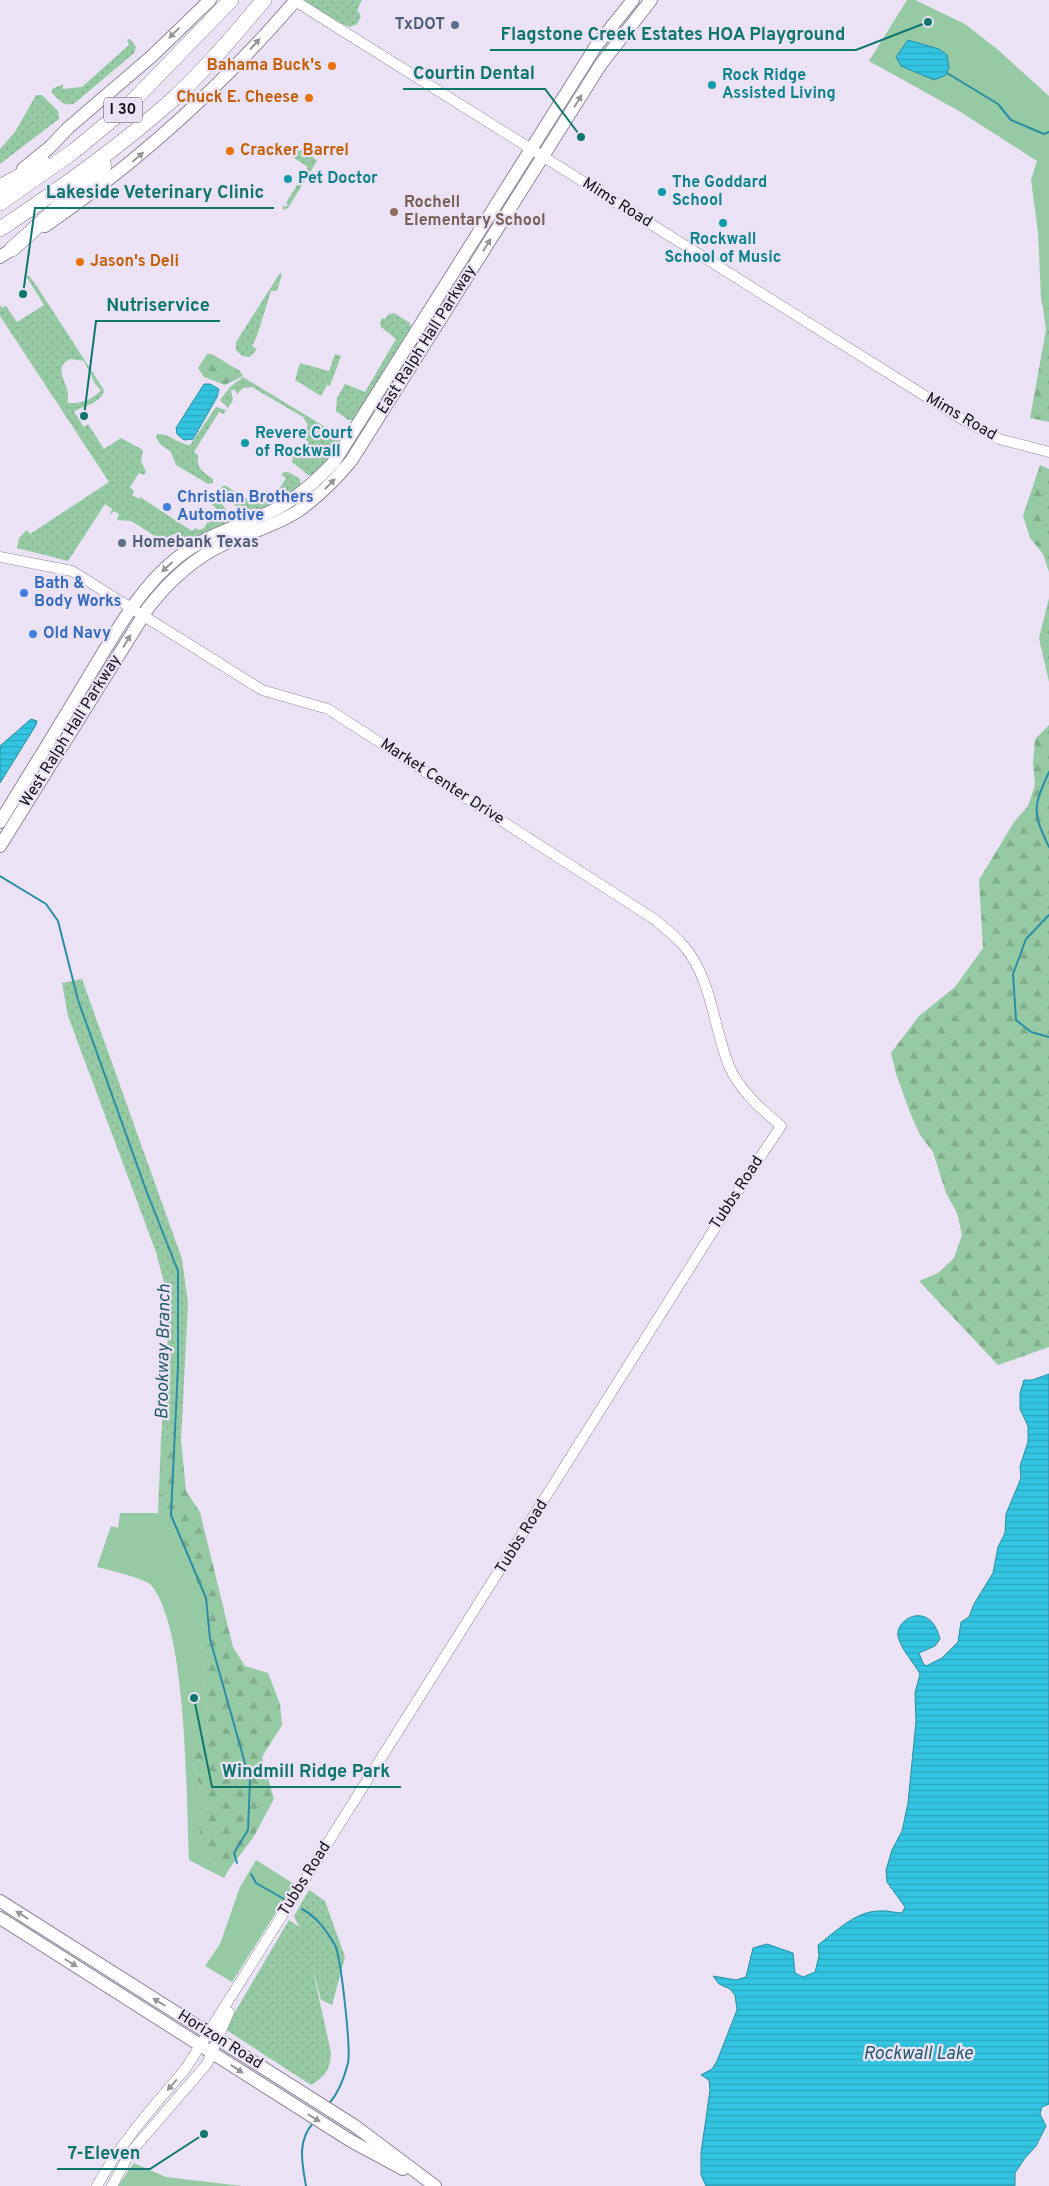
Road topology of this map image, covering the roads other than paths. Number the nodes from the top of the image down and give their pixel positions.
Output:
1 (210, 0) edge
2 (224, 0) edge
3 (231, 0) edge
4 (264, 0) edge
5 (633, 0) edge
6 (651, 0) edge
7 (295, 1) edge
8 (215, 56) junction
9 (537, 153) junction
10 (0, 186) edge
11 (0, 203) edge
12 (0, 229) edge
13 (6, 253) edge
14 (1049, 452) edge
15 (0, 557) edge
16 (131, 609) junction
17 (143, 616) junction
18 (0, 822) edge
19 (0, 846) edge
20 (781, 1126) joint
21 (0, 1901) edge
22 (0, 1918) edge
23 (213, 2036) junction
24 (200, 2046) junction
25 (212, 2053) junction
26 (121, 2146) junction
27 (130, 2153) junction
28 (97, 2186) edge
29 (112, 2186) edge
30 (435, 2186) edge

1 -> 10 main road
2 - 10 highway
3 - 11 highway, I 30
4 - 8 highway, I 30
5 - 9 main road, East Ralph Hall Parkway
9 -> 6 main road, East Ralph Hall Parkway
7 - 9 street, Mims Road
13 -> 7 main road
8 - 12 highway, I 30
8 - 13 highway
9 - 14 street, Mims Road
9 -> 16 main road, East Ralph Hall Parkway
17 -> 9 main road, East Ralph Hall Parkway
15 - 16 street, Market Center Drive
16 - 17 street, Market Center Drive
16 - 18 main road, West Ralph Hall Parkway
19 -> 17 main road, West Ralph Hall Parkway
17 - 20 street, Market Center Drive
20 - 23 street, Tubbs Road
23 -> 21 main road, Horizon Road
22 -> 24 main road, Horizon Road
23 - 24 street, Tubbs Road
23 - 25 street, Tubbs Road
23 - 30 main road, Horizon Road
24 - 25 main road, Horizon Road
24 -> 26 street, Tubbs Road
25 - 27 street, Tubbs Road
25 -> 30 main road, Horizon Road
26 - 27 street
26 - 28 street, Tubbs Road
27 - 29 street, Tubbs Road

